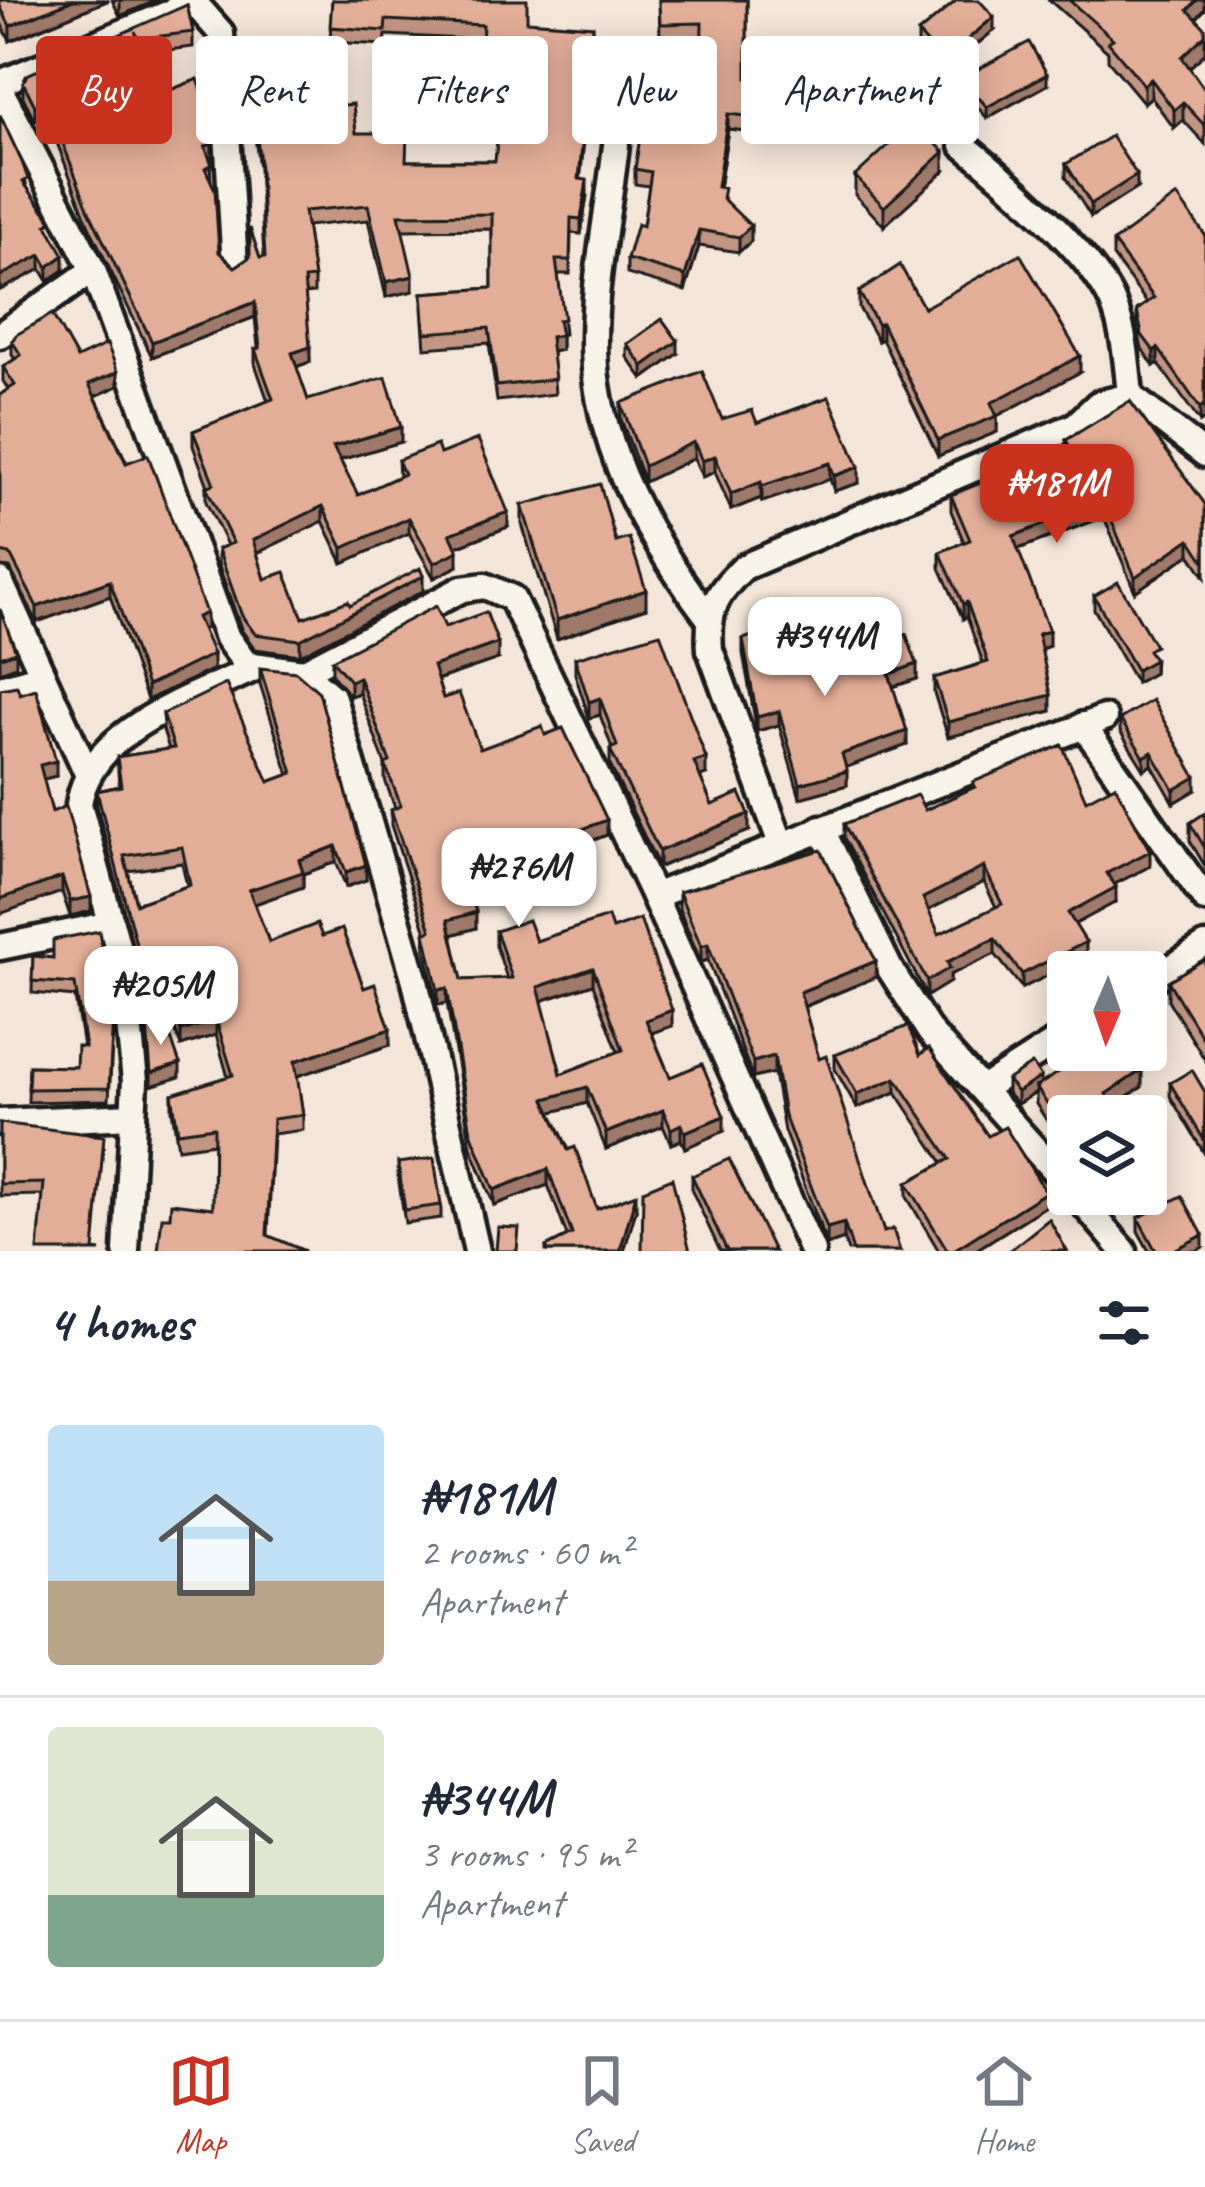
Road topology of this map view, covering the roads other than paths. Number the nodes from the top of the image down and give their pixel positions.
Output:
1 (187, 0) edge
2 (1, 93) edge
3 (616, 145) dead end
4 (963, 145) dead end
5 (236, 266) edge
6 (93, 270) junction
7 (0, 335) edge
8 (1130, 396) junction
9 (1205, 454) edge
10 (0, 581) edge
11 (708, 617) junction
12 (259, 666) junction
13 (303, 672) junction
14 (43, 676) junction
15 (0, 688) edge
16 (88, 773) junction
17 (821, 828) junction
18 (781, 844) junction
19 (654, 896) junction
20 (1205, 899) edge
21 (111, 923) junction
22 (1205, 946) edge
23 (0, 947) edge
24 (1167, 970) edge
25 (1047, 1048) edge
26 (984, 1088) junction
27 (134, 1116) junction
28 (0, 1122) edge
29 (1047, 1162) edge
30 (1093, 1215) edge
31 (126, 1251) edge
32 (477, 1251) edge
33 (812, 1251) edge
34 (1124, 1251) edge

1 - 2 street
1 - 5 street
2 - 6 street
3 - 11 street
4 - 8 street
6 - 7 street
6 - 12 street
8 - 9 street
8 - 11 street
10 - 14 street
11 - 18 street
12 - 13 street
12 - 16 street
13 - 19 street
13 - 32 street
14 - 15 street
14 - 16 street
16 - 21 street
17 - 18 street
17 - 20 street
17 - 26 street
18 - 19 street
19 - 33 street
21 - 23 street
21 - 27 street
22 - 24 street
25 - 26 street
26 - 29 street
27 - 28 street
27 - 31 street
30 - 34 street

